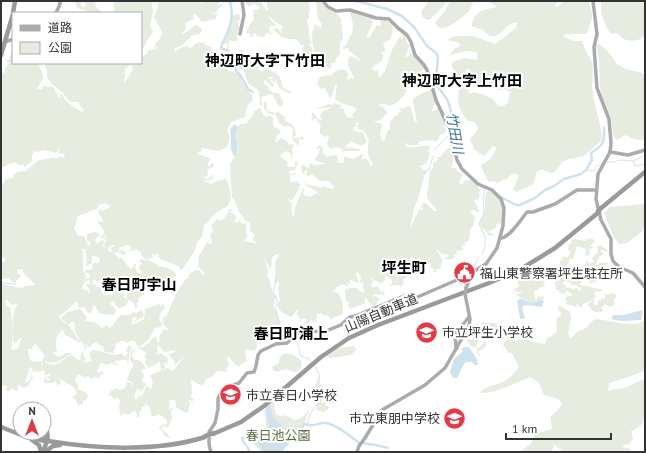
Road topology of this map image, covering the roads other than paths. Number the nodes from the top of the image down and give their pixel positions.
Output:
1 (15, 1) edge
2 (60, 1) edge
3 (242, 1) edge
4 (322, 1) edge
5 (593, 1) edge
6 (13, 12) edge
7 (56, 12) edge
8 (12, 18) edge
9 (240, 34) dead end
10 (12, 39) edge
11 (5, 42) junction
12 (1, 56) edge
13 (645, 150) edge
14 (610, 152) junction
15 (645, 173) edge
16 (633, 182) dead end
17 (596, 190) junction
18 (615, 197) junction
19 (500, 238) junction
20 (473, 272) junction
21 (645, 287) edge
22 (469, 317) junction
23 (457, 348) junction
24 (2, 426) edge
25 (12, 430) edge
26 (205, 436) junction
27 (33, 441) edge
28 (46, 441) edge
29 (52, 441) edge
30 (52, 441) edge
31 (90, 445) junction
32 (43, 452) edge
33 (211, 452) edge
34 (357, 452) edge

1 - 6 highway
2 - 7 main road
3 - 9 main road
4 - 19 main road
5 - 14 main road
8 - 11 highway
10 - 11 main road
11 - 12 highway
13 - 14 main road
14 - 17 main road
15 - 18 highway, 山陽自動車道
16 - 18 highway
17 - 19 main road
17 - 21 main road
18 - 26 highway, 山陽自動車道, bridge
19 - 20 main road
20 - 22 main road, bridge
20 - 33 main road
22 - 23 main road
22 - 23 main road
23 - 34 main road
24 - 25 highway
26 - 29 highway, 山陽自動車道
26 - 31 highway, 山陽自動車道
27 - 32 highway
28 - 32 highway
30 - 31 highway, 山陽自動車道
31 - 32 highway

